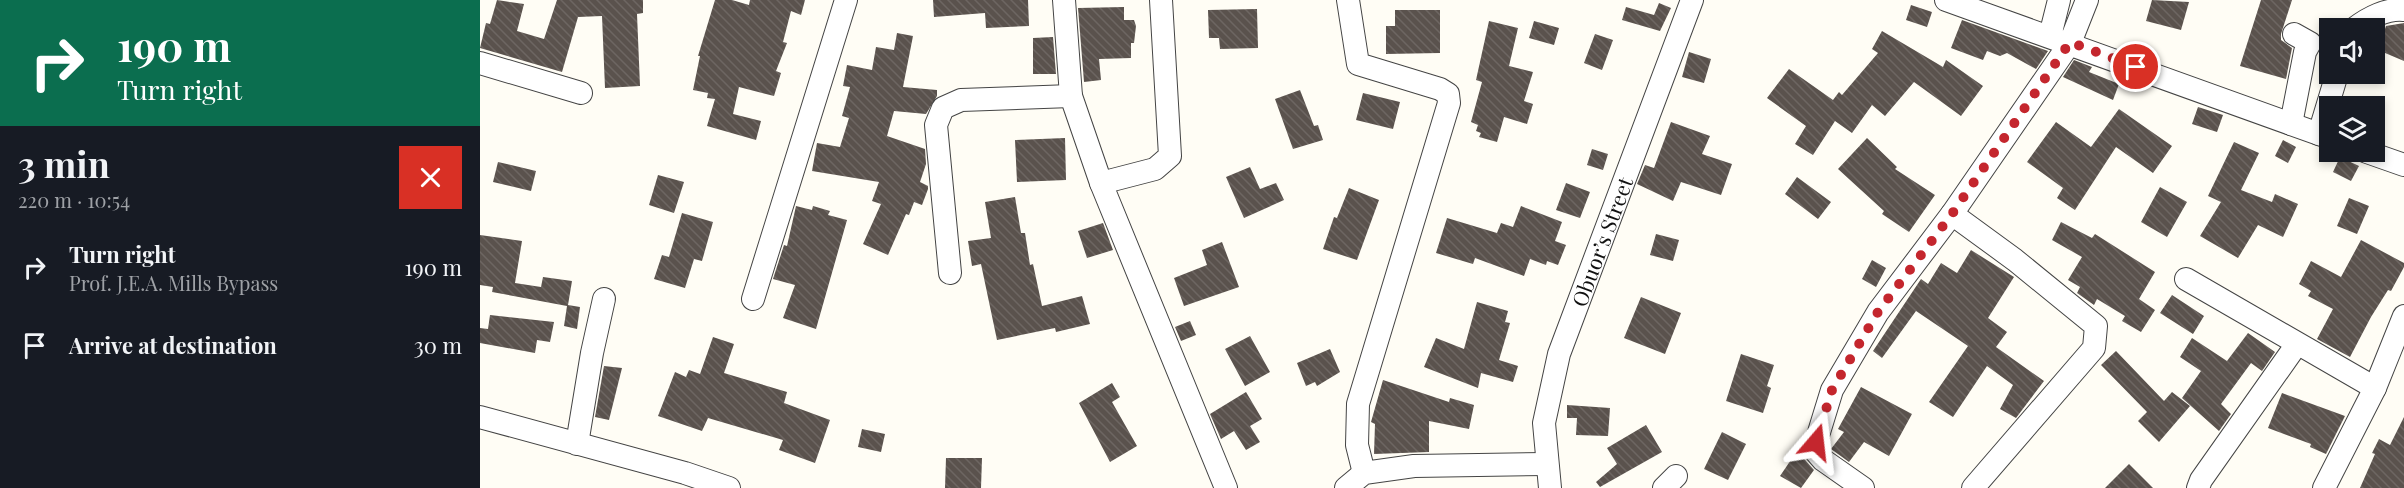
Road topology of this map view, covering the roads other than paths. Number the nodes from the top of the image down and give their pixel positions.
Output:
1 (846, 0) edge
2 (1064, 0) edge
3 (1161, 0) edge
4 (1348, 0) edge
5 (1692, 0) edge
6 (1946, 0) edge
7 (2059, 0) edge
8 (2087, 0) edge
9 (2404, 10) edge
10 (2370, 18) edge
11 (2294, 34) dead end
12 (2060, 39) junction
13 (480, 63) edge
14 (581, 93) dead end
15 (1071, 96) junction
16 (2291, 124) junction
17 (2319, 134) edge
18 (2385, 158) edge
19 (2404, 165) edge
20 (1101, 183) junction
21 (1952, 214) junction
22 (950, 273) dead end
23 (2186, 279) dead end
24 (604, 299) dead end
25 (753, 300) dead end
26 (2404, 316) edge
27 (2296, 344) junction
28 (2375, 388) junction
29 (480, 417) edge
30 (577, 444) junction
31 (1546, 464) junction
32 (1364, 473) junction
33 (729, 488) edge
34 (1226, 488) edge
35 (1346, 488) edge
36 (1550, 488) edge
37 (1863, 488) edge
38 (1972, 488) edge
39 (2198, 488) edge
40 (2324, 488) edge

1 - 25 street
2 - 15 street
3 - 20 street
4 - 32 street
5 - 31 street, Obuor’s Street
6 - 12 street
7 - 12 street
8 - 12 street
9 - 10 street
11 - 16 street
12 - 16 street
12 - 21 street
13 - 14 street
15 - 20 street
15 - 22 street
16 - 17 street
18 - 19 street
20 - 34 street
21 - 37 street
21 - 38 street
23 - 27 street
24 - 30 street
26 - 28 street
27 - 28 street
27 - 39 street
28 - 40 street
29 - 30 street
30 - 33 street
31 - 32 street
31 - 36 street, Obuor’s Street
32 - 35 street

